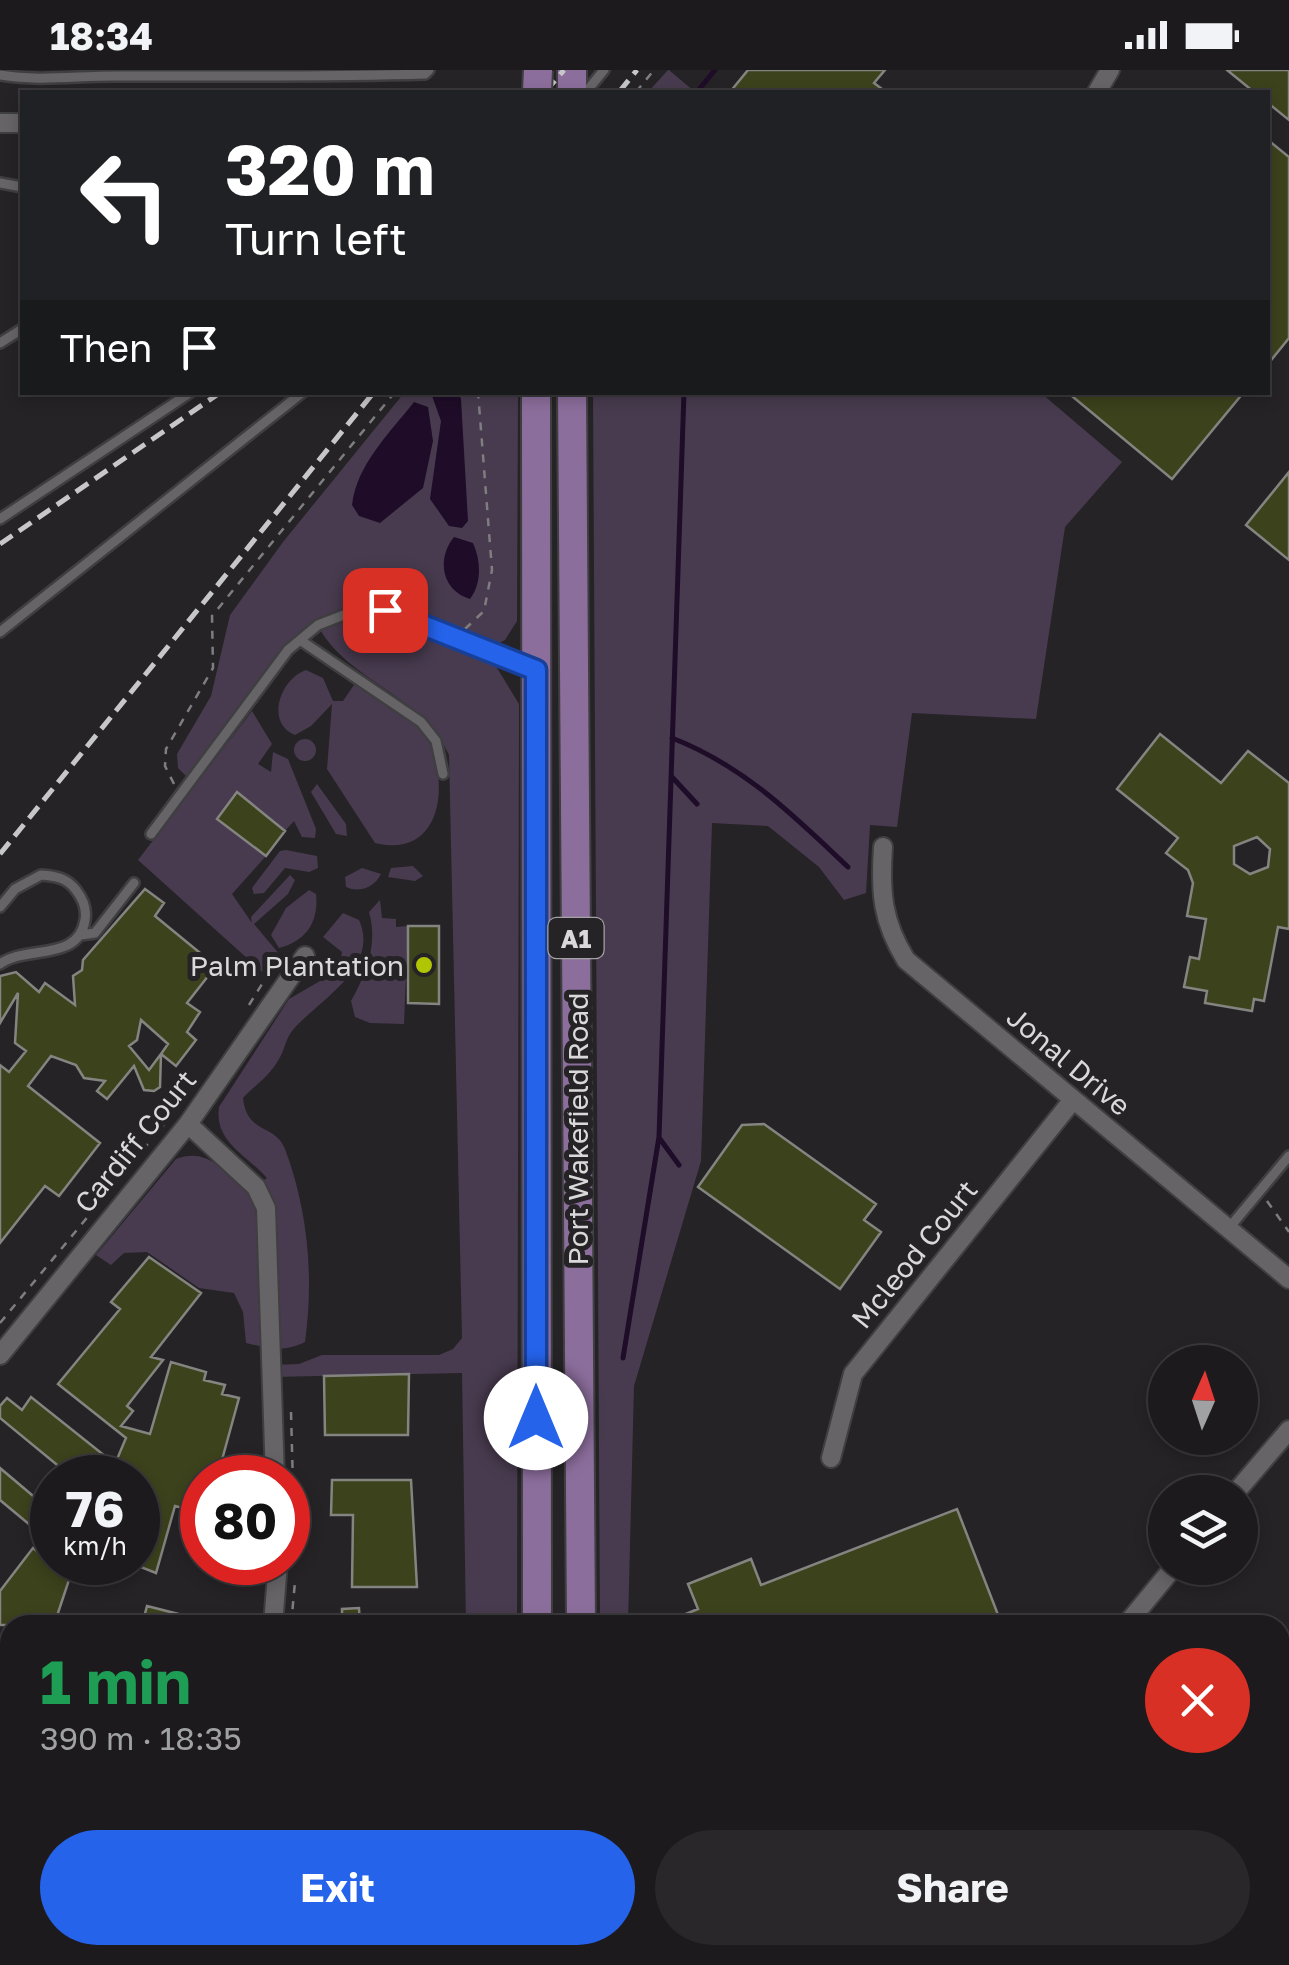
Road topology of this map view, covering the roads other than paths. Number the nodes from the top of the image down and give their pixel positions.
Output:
1 (428, 70) edge
2 (604, 70) edge
3 (0, 75) edge
4 (588, 90) edge
5 (186, 395) edge
6 (299, 395) edge
7 (536, 395) edge
8 (572, 395) edge
9 (0, 519) edge
10 (0, 632) edge
11 (300, 640) junction
12 (536, 670) junction
13 (443, 774) dead end
14 (151, 834) dead end
15 (883, 847) dead end
16 (134, 883) dead end
17 (0, 906) edge
18 (81, 935) junction
19 (305, 956) dead end
20 (0, 964) edge
21 (1072, 1101) junction
22 (188, 1124) junction
23 (1289, 1156) edge
24 (1229, 1228) junction
25 (1289, 1278) edge
26 (0, 1355) edge
27 (1289, 1430) edge
28 (274, 1455) edge
29 (832, 1458) dead end
30 (1251, 1475) edge
31 (279, 1585) edge
32 (1159, 1585) edge
33 (274, 1615) edge
34 (537, 1615) edge
35 (580, 1615) edge
36 (1134, 1615) edge

1 - 3 lane
2 - 4 lane
5 - 9 lane
6 - 10 lane
7 - 12 highway, Port Wakefield Road / A1
8 - 35 highway, Port Wakefield Road / A1
11 - 12 lane
11 - 13 lane
11 - 14 lane
12 - 34 highway, Port Wakefield Road / A1
15 - 21 street, Jonal Drive
16 - 18 lane
17 - 18 lane
18 - 20 lane
19 - 22 street, Cardiff Court
21 - 24 street, Jonal Drive
21 - 29 street, Mcleod Court
22 - 26 street, Cardiff Court
22 - 28 street
23 - 24 lane
24 - 25 street, Jonal Drive
27 - 30 street
31 - 33 street
32 - 36 street

